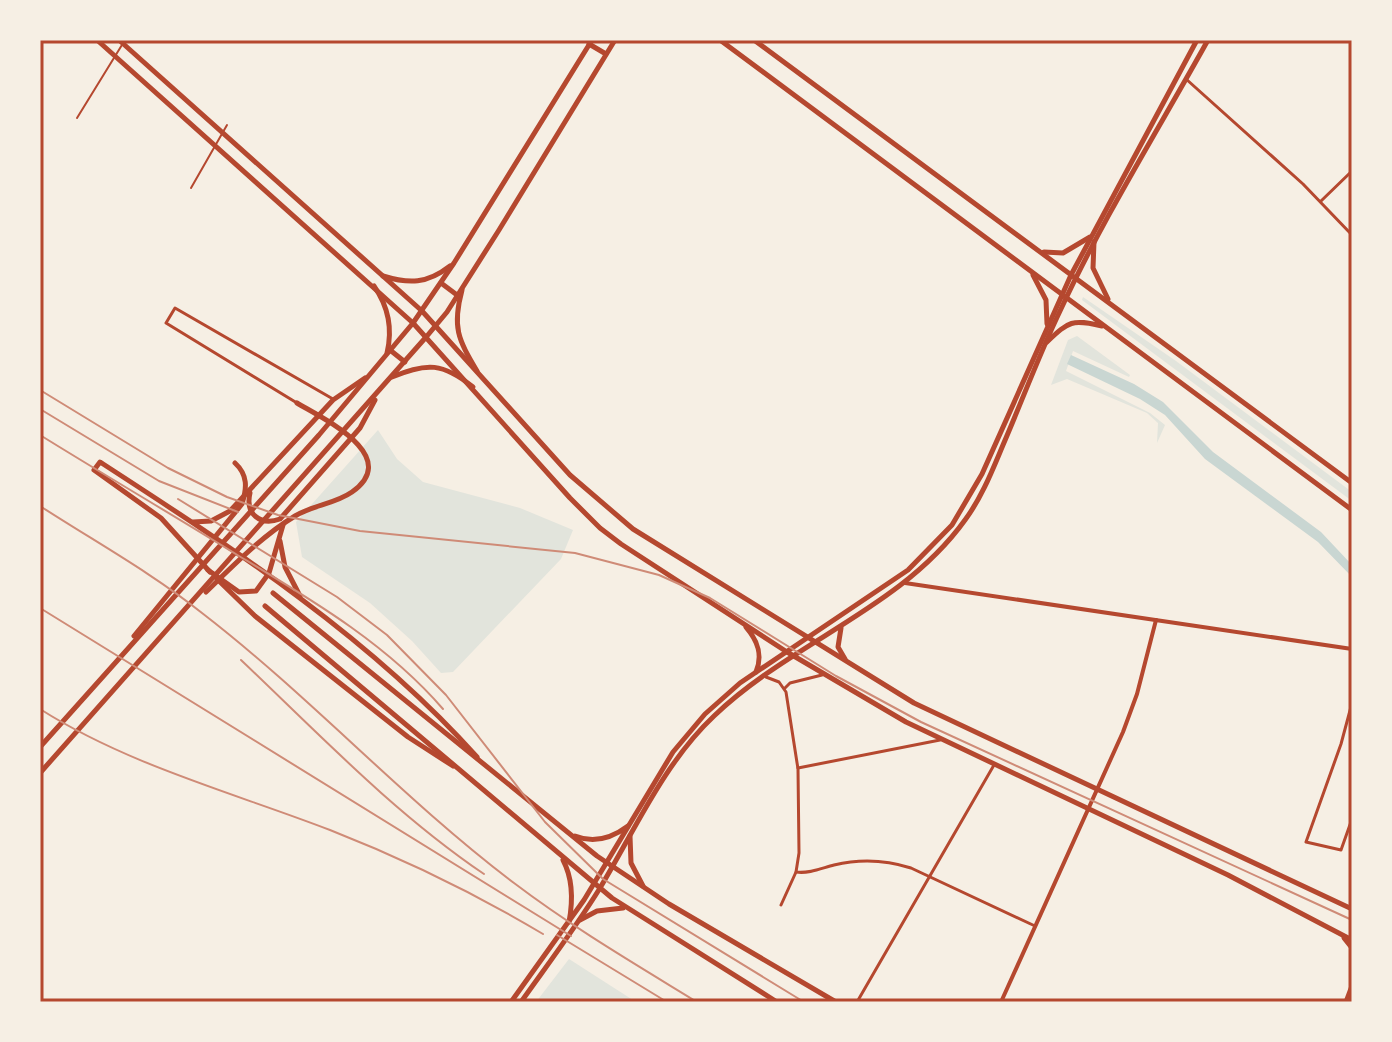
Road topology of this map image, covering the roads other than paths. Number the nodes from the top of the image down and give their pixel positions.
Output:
1 (97, 40) edge
2 (122, 40) edge
3 (615, 40) edge
4 (720, 40) edge
5 (754, 40) edge
6 (1197, 40) edge
7 (1208, 40) edge
8 (590, 42) edge
9 (606, 54) junction
10 (1186, 79) junction
11 (77, 118) dead end
12 (227, 125) dead end
13 (1352, 171) edge
14 (191, 188) dead end
15 (1321, 201) junction
16 (1352, 235) edge
17 (1092, 239) junction
18 (1036, 249) junction
19 (362, 259) junction
20 (454, 263) junction
21 (354, 268) junction
22 (1027, 268) junction
23 (383, 276) junction
24 (1073, 276) junction
25 (465, 281) junction
26 (441, 283) junction
27 (374, 286) junction
28 (457, 295) junction
29 (1064, 295) junction
30 (1114, 306) junction
31 (422, 311) junction
32 (413, 323) junction
33 (1047, 324) junction
34 (436, 325) junction
35 (1106, 327) junction
36 (427, 336) junction
37 (1047, 342) junction
38 (388, 353) junction
39 (405, 362) junction
40 (477, 371) junction
41 (369, 375) junction
42 (391, 377) junction
43 (473, 387) junction
44 (382, 389) junction
45 (333, 400) junction
46 (297, 403) joint
47 (235, 463) dead end
48 (1352, 483) edge
49 (252, 489) junction
50 (1352, 510) edge
51 (288, 512) junction
52 (193, 522) junction
53 (280, 536) junction
54 (208, 570) junction
55 (269, 573) junction
56 (905, 583) junction
57 (273, 593) dead end
58 (300, 596) junction
59 (265, 606) dead end
60 (176, 620) junction
61 (1156, 620) junction
62 (743, 623) junction
63 (843, 625) junction
64 (809, 637) junction
65 (816, 642) junction
66 (1352, 649) edge
67 (787, 652) junction
68 (794, 656) junction
69 (118, 659) junction
70 (852, 665) junction
71 (758, 675) junction
72 (828, 676) junction
73 (786, 692) junction
74 (1352, 703) edge
75 (941, 740) junction
76 (40, 747) edge
77 (478, 758) junction
78 (994, 765) junction
79 (798, 768) junction
80 (41, 772) edge
81 (465, 773) junction
82 (1098, 789) junction
83 (1089, 810) junction
84 (1352, 819) edge
85 (628, 826) junction
86 (571, 835) junction
87 (630, 836) junction
88 (560, 856) junction
89 (609, 865) junction
90 (796, 872) junction
91 (930, 878) junction
92 (597, 886) junction
93 (646, 890) junction
94 (781, 905) dead end
95 (1352, 907) edge
96 (627, 909) junction
97 (580, 920) junction
98 (569, 922) junction
99 (1035, 926) junction
100 (1340, 934) junction
101 (1352, 940) edge
102 (1352, 948) edge
103 (1352, 986) edge
104 (511, 1002) edge
105 (521, 1002) edge
106 (777, 1002) edge
107 (836, 1002) edge
108 (857, 1002) edge
109 (1001, 1002) edge
110 (1346, 1002) edge

1 - 21 main road
2 - 11 street
2 - 19 main road
3 - 9 main road
4 - 22 main road
5 - 18 main road
6 - 17 main road
7 - 10 main road
8 - 9 main road
8 - 20 main road
9 - 25 main road
10 - 15 street
10 - 17 main road
12 - 14 street
13 - 15 street
15 - 16 street
17 - 18 main road
17 - 24 main road
17 - 30 main road
18 - 24 main road
19 - 21 street
19 - 23 main road
20 - 23 main road
20 - 26 main road
21 - 27 main road
22 - 29 main road
22 - 33 main road
23 - 31 main road
24 - 29 main road
24 - 30 main road
25 - 28 main road
25 - 40 main road
26 - 28 main road
26 - 31 main road
27 - 32 main road
27 - 38 main road
28 - 34 main road
29 - 33 main road
29 - 35 main road
29 - 37 main road
30 - 48 main road
31 - 32 main road
31 - 34 main road
32 - 36 main road
32 - 38 main road
33 - 64 main road
34 - 36 main road
34 - 40 main road
35 - 37 main road
35 - 50 main road
36 - 39 main road
36 - 43 main road
37 - 56 main road
38 - 39 main road
38 - 41 main road
39 - 42 main road
40 - 64 main road
41 - 45 main road
41 - 69 main road
42 - 43 main road
42 - 44 main road
43 - 62 main road
44 - 51 main road
44 - 60 main road
45 - 46 street
45 - 49 main road
46 - 60 main road
47 - 69 main road
49 - 51 main road
49 - 52 main road
51 - 53 main road
52 - 54 main road
52 - 55 main road
53 - 55 main road
53 - 58 main road
54 - 55 main road
54 - 81 main road
55 - 58 main road
56 - 61 street
56 - 63 main road
57 - 77 main road
58 - 77 main road
59 - 81 main road
60 - 80 main road
61 - 66 street
61 - 82 street
62 - 67 main road
62 - 71 main road
63 - 65 main road
63 - 70 main road
64 - 65 main road
64 - 67 main road
65 - 68 main road
65 - 70 main road
67 - 68 main road
67 - 71 main road
68 - 71 main road
68 - 72 main road
69 - 76 main road
70 - 82 main road
71 - 73 street
71 - 85 main road
71 - 87 main road
72 - 73 street
72 - 75 main road
73 - 79 street
74 - 84 street
75 - 78 main road
75 - 79 street
77 - 86 main road
78 - 83 main road
78 - 91 street
79 - 90 street
81 - 88 main road
82 - 83 street
82 - 95 main road
83 - 99 street
83 - 100 main road
85 - 86 main road
85 - 89 main road
86 - 89 main road
87 - 89 main road
87 - 93 main road
88 - 92 main road
88 - 98 main road
89 - 92 main road
89 - 93 main road
90 - 91 street
90 - 94 street
91 - 99 street
91 - 108 street
92 - 96 main road
92 - 97 main road
92 - 98 main road
93 - 107 main road
96 - 97 main road
96 - 106 main road
97 - 105 main road
98 - 104 main road
99 - 109 street
100 - 101 main road
100 - 102 main road
103 - 110 main road

